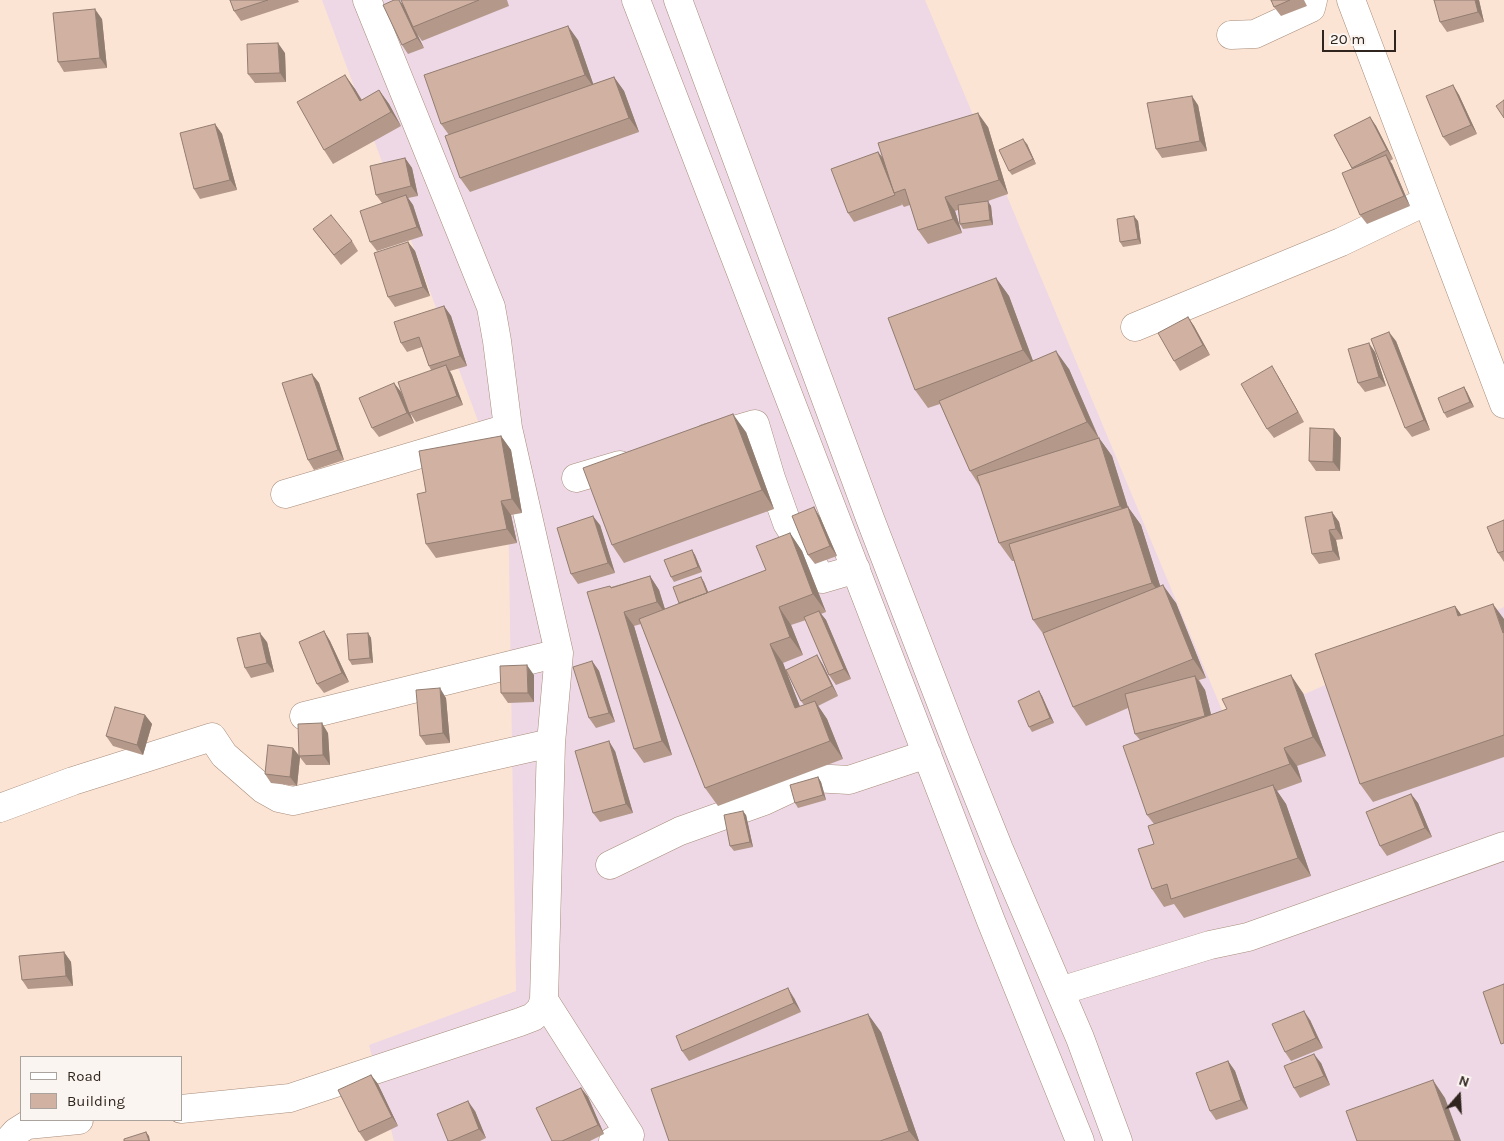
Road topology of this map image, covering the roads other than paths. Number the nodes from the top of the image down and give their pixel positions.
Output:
1 (367, 0) edge
2 (666, 0) edge
3 (678, 0) edge
4 (1313, 0) edge
5 (1351, 0) edge
6 (638, 6) edge
7 (1231, 35) dead end
8 (1427, 201) junction
9 (1135, 327) dead end
10 (1504, 404) edge
11 (508, 428) junction
12 (680, 447) edge
13 (642, 458) edge
14 (576, 478) dead end
15 (285, 494) dead end
16 (871, 521) junction
17 (842, 532) junction
18 (856, 568) junction
19 (559, 653) junction
20 (304, 716) dead end
21 (551, 743) junction
22 (927, 754) junction
23 (0, 808) edge
24 (1504, 846) edge
25 (999, 849) junction
26 (966, 854) junction
27 (610, 865) dead end
28 (1060, 991) junction
29 (544, 1000) junction
30 (1080, 1038) junction
31 (1042, 1045) junction
32 (182, 1109) edge
33 (69, 1121) edge
34 (6, 1138) edge
35 (613, 1141) edge
36 (1080, 1141) edge
37 (1118, 1141) edge

1 - 11 street
2 - 6 street
3 - 16 street
4 - 7 street
5 - 8 street
6 - 17 street
8 - 9 street
8 - 10 street
11 - 15 street
11 - 19 street
12 - 18 street
13 - 14 street
16 - 17 street
16 - 25 street
17 - 18 street
18 - 22 street
19 - 20 street
19 - 21 street
21 - 23 street
21 - 29 street
22 - 26 street
22 - 27 street
24 - 28 street
25 - 26 street
25 - 28 street
26 - 31 street
28 - 30 street
29 - 32 street
29 - 35 street
30 - 31 street
30 - 37 street
31 - 36 street
33 - 34 street

